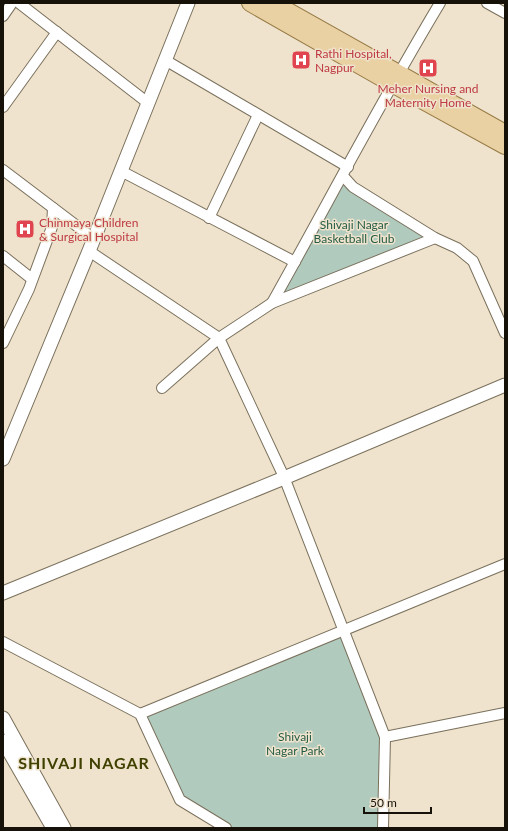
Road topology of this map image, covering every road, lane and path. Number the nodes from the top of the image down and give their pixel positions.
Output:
1 (12, 3) edge
2 (19, 3) edge
3 (188, 3) edge
4 (250, 3) edge
5 (274, 3) edge
6 (440, 3) edge
7 (487, 3) edge
8 (505, 13) edge
9 (3, 16) edge
10 (57, 32) junction
11 (165, 60) junction
12 (395, 79) junction
13 (148, 103) junction
14 (3, 107) edge
15 (258, 115) junction
16 (505, 133) edge
17 (505, 146) edge
18 (3, 170) edge
19 (121, 171) junction
20 (345, 172) junction
21 (53, 208) junction
22 (209, 218) junction
23 (435, 238) junction
24 (92, 245) junction
25 (3, 256) edge
26 (294, 262) junction
27 (32, 279) junction
28 (272, 303) junction
29 (7, 323) edge
30 (505, 333) edge
31 (219, 338) junction
32 (3, 343) edge
33 (505, 385) edge
34 (162, 388) dead end
35 (3, 459) edge
36 (284, 478) junction
37 (505, 564) edge
38 (3, 594) edge
39 (343, 630) junction
40 (3, 642) edge
41 (505, 713) edge
42 (140, 714) junction
43 (3, 718) edge
44 (385, 737) junction
45 (3, 740) edge
46 (53, 828) edge
47 (64, 828) edge
48 (226, 828) edge
49 (383, 828) edge

1 - 9 street
2 - 10 street
3 - 11 street
4 - 12 main road
5 - 12 main road
6 - 12 street
7 - 8 street
10 - 13 street
10 - 14 street
11 - 13 street
11 - 15 street
12 - 16 main road
12 - 17 main road
12 - 20 street
13 - 19 street
15 - 20 street
15 - 22 street
18 - 21 street
19 - 22 street
19 - 24 street
20 - 23 street
20 - 26 street
21 - 24 street
21 - 27 street
22 - 26 street
23 - 28 street
23 - 30 street
24 - 31 street
24 - 35 street
25 - 27 street
26 - 28 street
27 - 29 street
28 - 31 street
29 - 32 street
31 - 34 street
31 - 36 street
33 - 36 street
36 - 38 street
36 - 39 street
37 - 39 street
39 - 42 street
39 - 44 street
40 - 42 street
41 - 44 street
42 - 48 street
43 - 47 street
44 - 49 street
45 - 46 street

